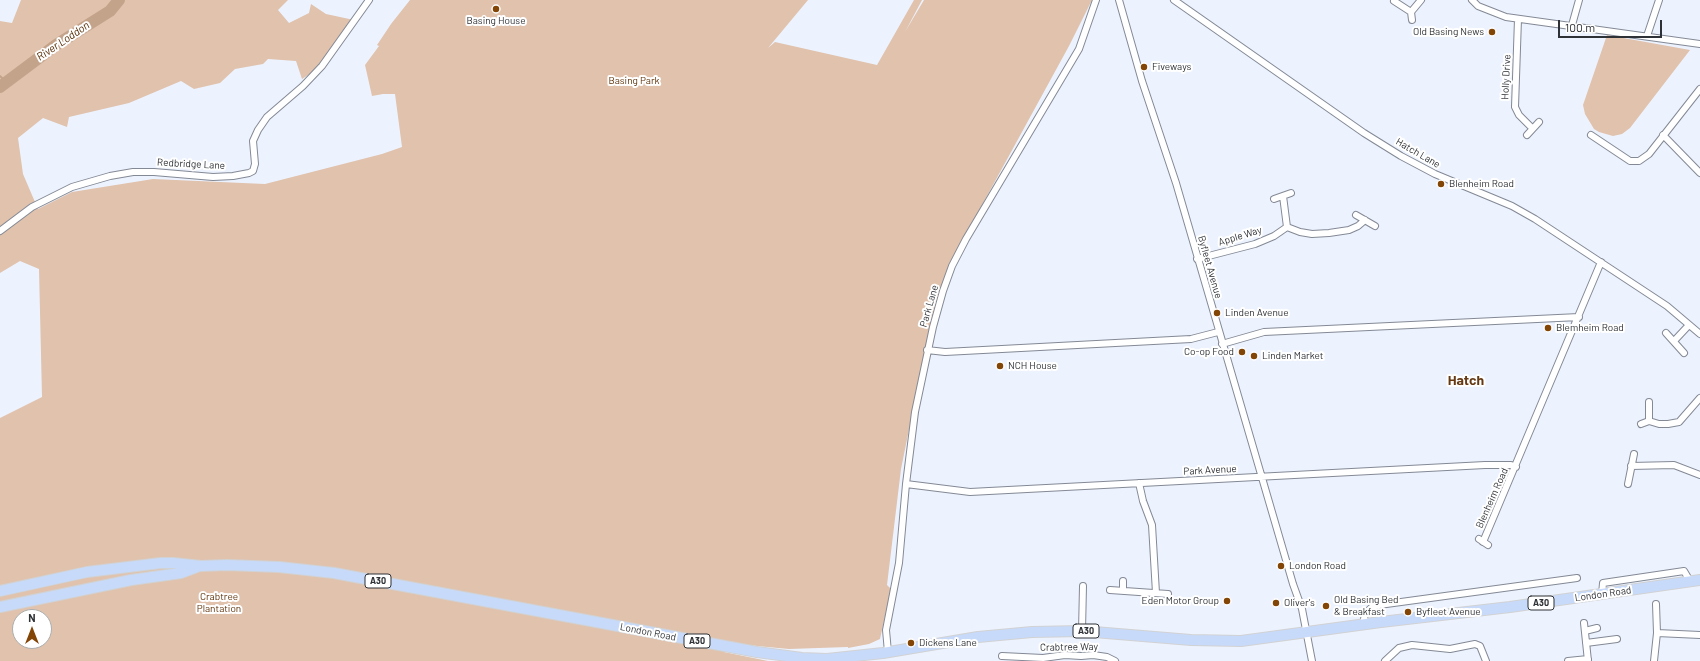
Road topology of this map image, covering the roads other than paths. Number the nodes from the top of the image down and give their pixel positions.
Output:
1 (369, 0) edge
2 (1096, 0) edge
3 (1119, 0) edge
4 (1174, 0) edge
5 (1394, 0) edge
6 (1421, 0) edge
7 (1472, 0) edge
8 (1579, 0) edge
9 (1659, 0) edge
10 (1411, 12) junction
11 (1518, 19) junction
12 (1412, 20) dead end
13 (1572, 25) junction
14 (1647, 36) junction
15 (1700, 44) edge
16 (1700, 88) edge
17 (1539, 122) dead end
18 (1532, 128) junction
19 (1527, 135) dead end
20 (1591, 135) dead end
21 (1663, 135) junction
22 (1609, 139) dead end
23 (1605, 146) junction
24 (1700, 173) edge
25 (1291, 193) dead end
26 (1283, 196) junction
27 (1274, 199) dead end
28 (1356, 215) dead end
29 (1365, 220) junction
30 (1375, 226) dead end
31 (1287, 227) junction
32 (0, 231) edge
33 (1197, 259) junction
34 (1601, 262) junction
35 (1579, 317) junction
36 (1689, 325) junction
37 (1218, 332) junction
38 (1666, 333) dead end
39 (1700, 334) edge
40 (1674, 341) junction
41 (1222, 344) junction
42 (927, 350) junction
43 (1684, 353) dead end
44 (1700, 398) edge
45 (1649, 402) dead end
46 (1649, 420) junction
47 (1641, 424) dead end
48 (1634, 454) dead end
49 (1631, 466) junction
50 (1516, 467) junction
51 (1700, 475) edge
52 (1261, 477) junction
53 (906, 484) junction
54 (1139, 484) junction
55 (1628, 484) dead end
56 (1483, 542) dead end
57 (201, 566) junction
58 (1577, 578) dead end
59 (1123, 581) dead end
60 (1695, 581) edge
61 (1083, 586) dead end
62 (1110, 590) dead end
63 (0, 591) edge
64 (1123, 591) junction
65 (1156, 593) junction
66 (1168, 594) dead end
67 (1656, 604) dead end
68 (0, 607) edge
69 (1584, 623) dead end
70 (1363, 624) junction
71 (1597, 628) dead end
72 (1584, 630) junction
73 (1082, 631) junction
74 (1307, 633) junction
75 (1657, 633) junction
76 (1700, 634) edge
77 (1617, 639) dead end
78 (1586, 643) junction
79 (888, 652) junction
80 (1002, 656) dead end
81 (874, 657) edge
82 (1021, 659) edge
83 (1588, 660) edge
84 (1115, 661) edge
85 (1312, 661) edge
86 (1386, 661) edge
87 (1486, 661) edge
88 (1568, 661) edge
89 (1654, 661) edge

1 - 32 street, Redbridge Lane
2 - 42 street, Park Lane
3 - 33 street, Byfleet Avenue
4 - 34 street, Hatch Lane
5 - 10 street
6 - 10 street
7 - 11 street
8 - 13 street
9 - 14 street
10 - 12 street
11 - 13 street
11 - 18 street, Holly Drive
13 - 14 street
14 - 15 street
16 - 21 street
17 - 18 street
18 - 19 street
20 - 23 street
21 - 23 street
21 - 24 street
22 - 23 street
25 - 26 street
26 - 27 street
26 - 31 street
28 - 29 street
29 - 30 street
29 - 31 street
31 - 33 street, Apple Way
33 - 37 street, Byfleet Avenue
34 - 35 street, Blenheim Road
34 - 36 street, Hatch Lane
35 - 41 street
35 - 50 street, Blenheim Road
36 - 39 street, Hatch Lane
36 - 40 street
37 - 41 street, Byfleet Avenue
37 - 42 street
38 - 40 street
40 - 43 street
41 - 52 street, Byfleet Avenue
42 - 53 street, Park Lane
44 - 46 street
45 - 46 street
46 - 47 street
48 - 49 street
49 - 51 street
49 - 55 street
50 - 52 street, Park Avenue
50 - 56 street, Blenheim Road
52 - 54 street, Park Avenue
52 - 74 street, Byfleet Avenue
53 - 54 street, Park Avenue
53 - 79 street, Park Lane
54 - 65 street
57 - 63 main road, A30
57 - 68 main road, A30
57 - 81 main road, London Road / A30
58 - 70 street, London Road
59 - 64 street
60 - 70 main road, London Road / A30
61 - 73 street
62 - 64 street
64 - 65 street
65 - 66 street
67 - 75 street
69 - 72 street
70 - 74 main road, London Road / A30
71 - 72 street
72 - 78 street
73 - 74 main road, London Road / A30
73 - 79 main road, London Road / A30
74 - 85 street, Byfleet Avenue
75 - 76 street
75 - 89 street
77 - 78 street
78 - 83 street
79 - 81 main road, London Road / A30
80 - 82 street, Crabtree Way
82 - 84 street, Crabtree Way
83 - 88 street
86 - 87 street

